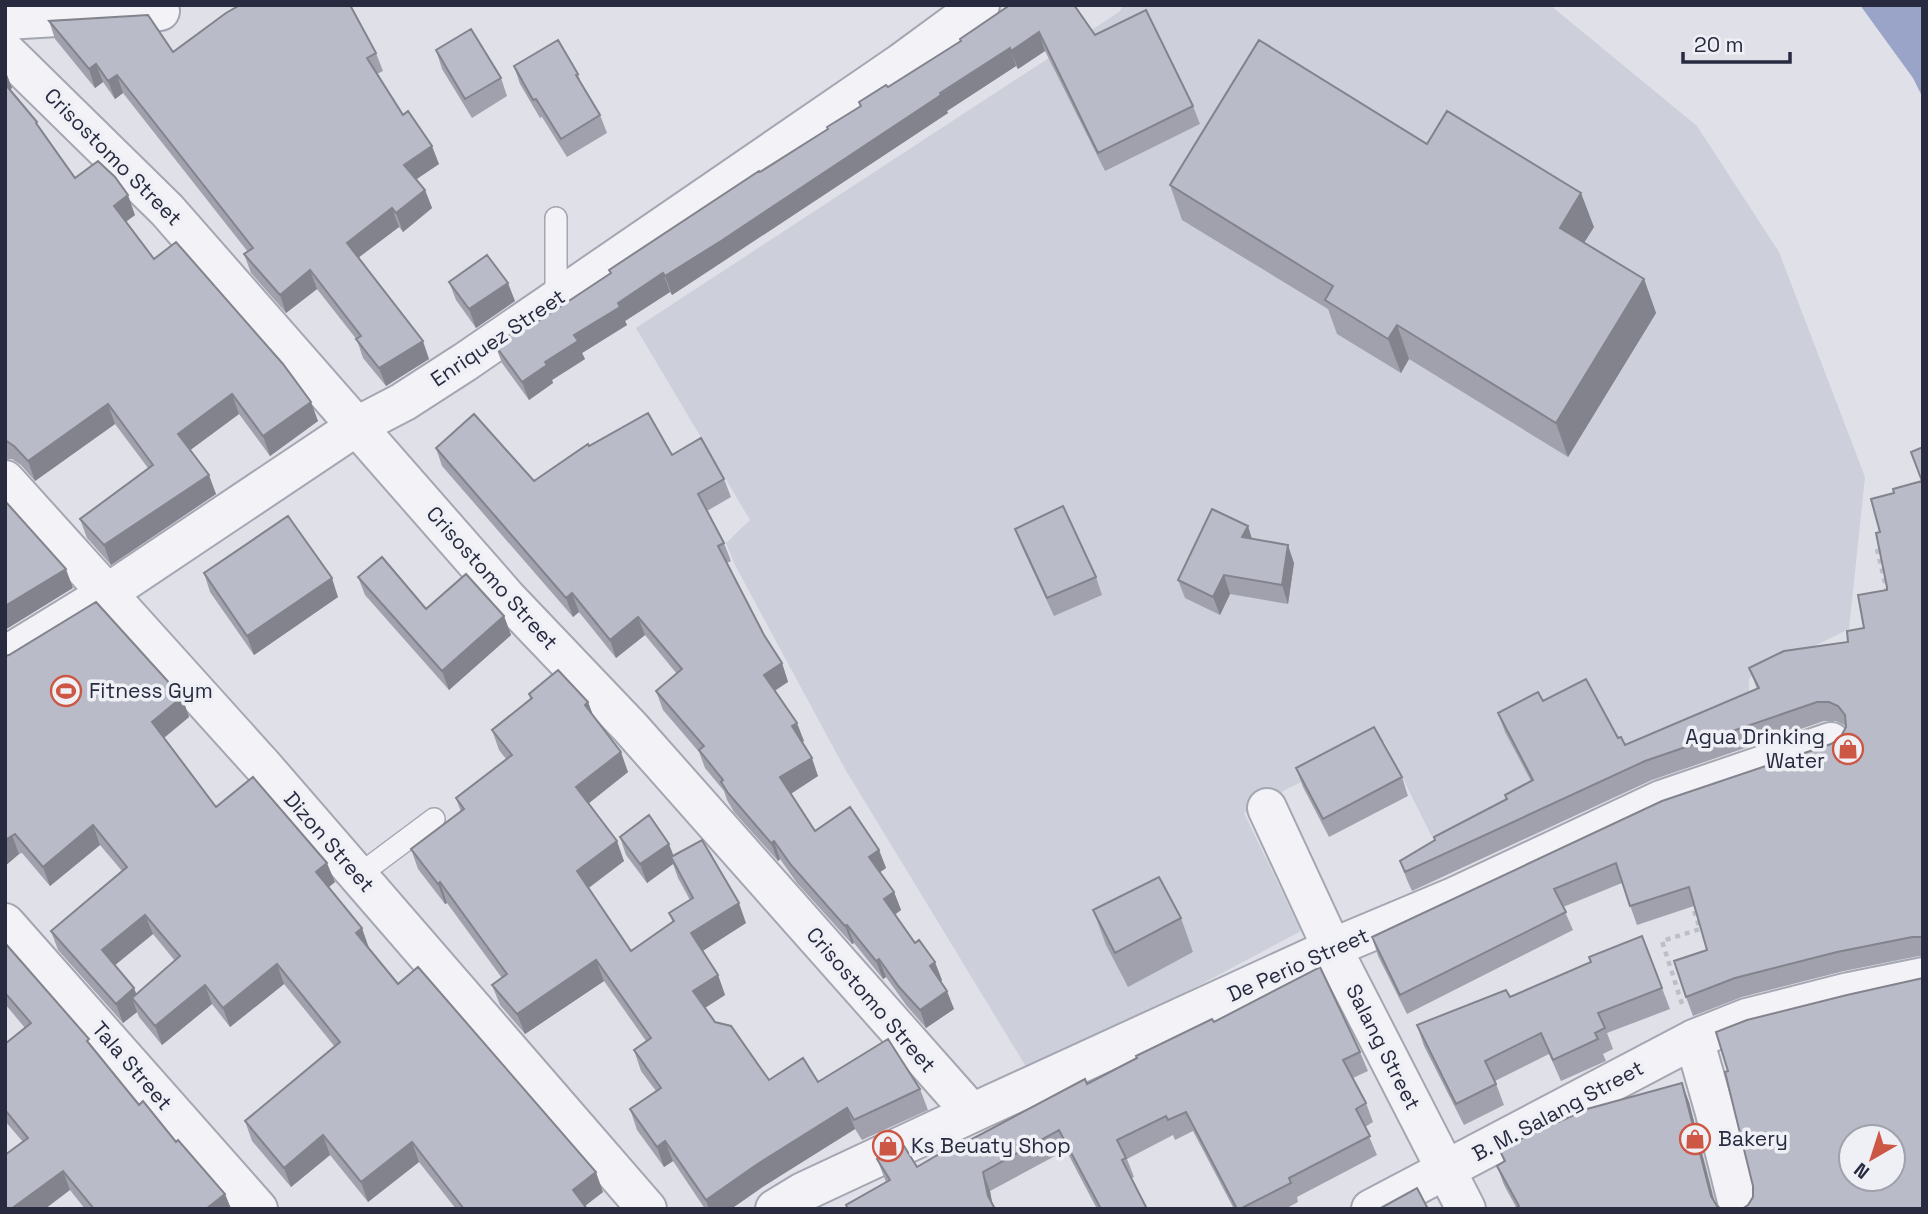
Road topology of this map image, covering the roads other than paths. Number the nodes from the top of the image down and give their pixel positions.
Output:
1 (980, 5) edge
2 (160, 10) dead end
3 (5, 20) edge
4 (5, 51) edge
5 (556, 218) dead end
6 (556, 299) junction
7 (357, 426) junction
8 (5, 480) edge
9 (106, 594) junction
10 (5, 656) edge
11 (1830, 742) edge
12 (1267, 808) dead end
13 (434, 819) dead end
14 (359, 875) junction
15 (5, 923) edge
16 (1332, 948) junction
17 (1923, 977) edge
18 (1694, 1039) junction
19 (971, 1113) junction
20 (1446, 1170) junction
21 (797, 1203) edge
22 (258, 1209) edge
23 (647, 1209) edge
24 (1371, 1209) edge
25 (1466, 1209) edge
26 (1739, 1209) edge

1 - 6 street, Enriquez Street
2 - 3 street
4 - 7 street, Crisostomo Street
5 - 6 lane
6 - 7 street, Enriquez Street
7 - 9 street, Enriquez Street
7 - 19 street, Crisostomo Street
8 - 9 street, Dizon Street
9 - 10 street, Enriquez Street
9 - 14 street, Dizon Street
11 - 16 street, De Perio Street
12 - 16 street, Salang Street
13 - 14 lane
14 - 23 street, Dizon Street
15 - 22 street, Tala Street
16 - 19 street, De Perio Street
16 - 20 street, Salang Street
17 - 18 street, B. M. Salang Street
18 - 20 street, B. M. Salang Street
18 - 26 street
19 - 21 street, De Perio Street
20 - 24 street, B. M. Salang Street
20 - 25 street, Salang Street

